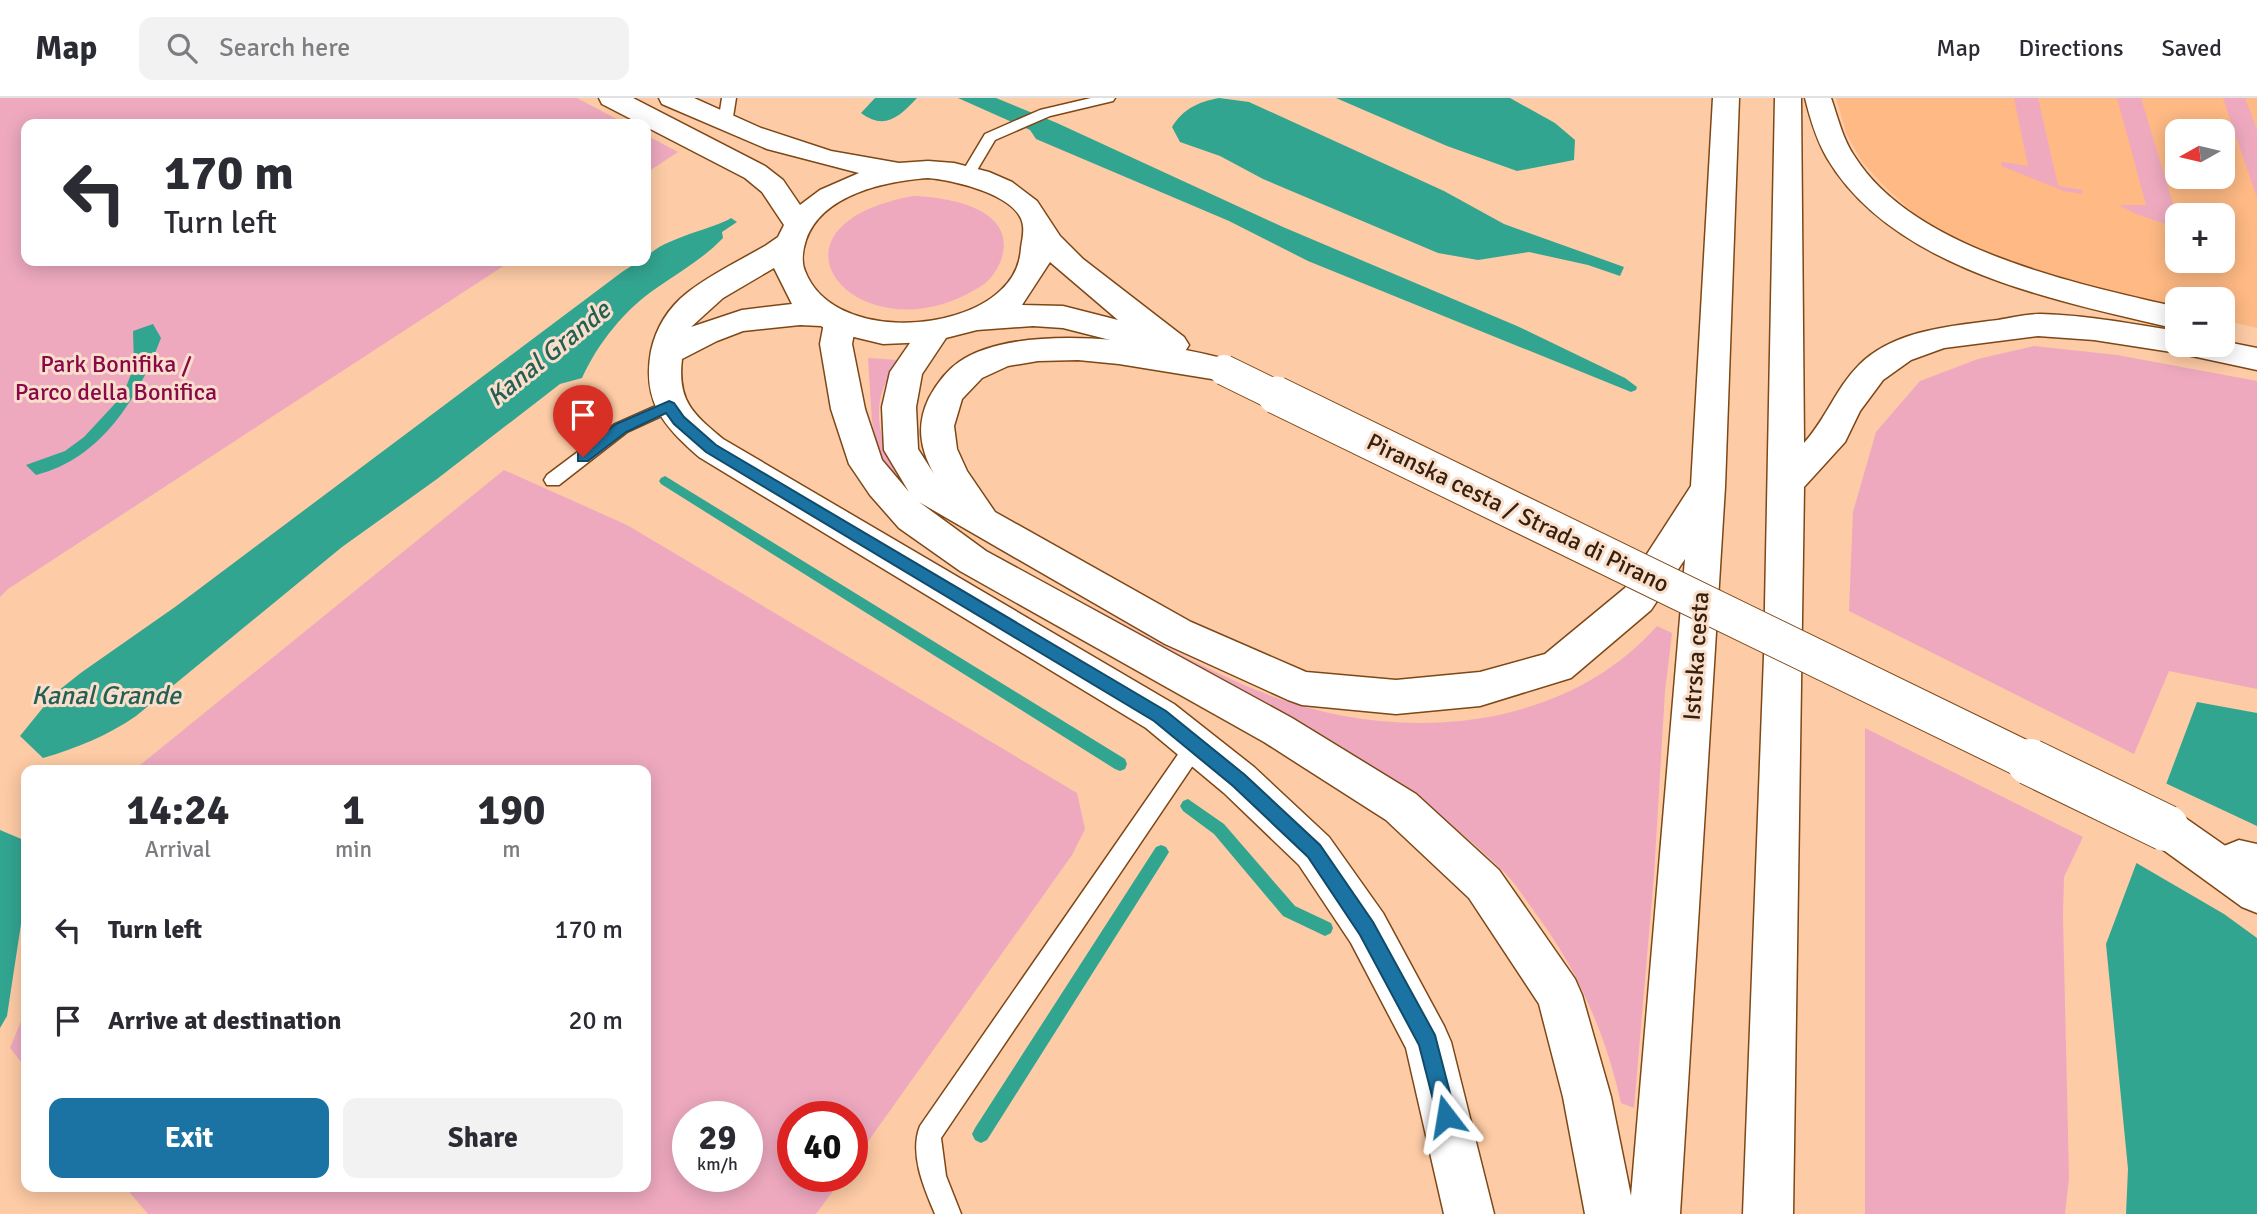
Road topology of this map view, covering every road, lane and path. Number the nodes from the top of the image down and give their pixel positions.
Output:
1 (612, 98) edge
2 (672, 98) edge
3 (1108, 98) edge
4 (1726, 98) edge
5 (1788, 98) edge
6 (1818, 98) edge
7 (727, 111) edge
8 (911, 170) junction
9 (968, 174) junction
10 (1038, 225) junction
11 (794, 234) junction
12 (2165, 315) edge
13 (832, 319) junction
14 (973, 321) junction
15 (934, 332) junction
16 (2235, 332) edge
17 (1078, 336) junction
18 (2257, 337) edge
19 (2165, 340) edge
20 (1173, 345) junction
21 (667, 353) junction
22 (2235, 354) edge
23 (2257, 359) edge
24 (1224, 370) junction
25 (669, 406) junction
26 (553, 480) dead end
27 (1786, 485) junction
28 (1708, 487) junction
29 (985, 526) junction
30 (1195, 746) junction
31 (2252, 872) edge
32 (948, 1214) edge
33 (1469, 1214) edge
34 (1610, 1214) edge
35 (1655, 1214) edge
36 (1768, 1214) edge

1 - 11 main road
2 - 7 main road
3 - 9 lane
4 - 28 main road, Istrska cesta
5 - 27 main road
6 - 12 main road
7 - 8 main road
8 - 9 main road
8 - 11 main road
9 - 10 main road
10 - 14 main road
10 - 20 main road, Piranska cesta / Strada di Pirano
11 - 13 main road
11 - 21 main road
13 - 15 main road
13 - 21 main road
13 - 34 main road
14 - 15 main road
14 - 17 main road, Piranska cesta / Strada di Pirano
15 - 29 main road
16 - 18 main road
17 - 20 main road, Piranska cesta / Strada di Pirano
17 - 24 main road
17 - 29 main road
19 - 27 main road
20 - 24 main road, Piranska cesta / Strada di Pirano
21 - 25 main road
22 - 23 main road
24 - 31 main road, Piranska cesta / Strada di Pirano, bridge
25 - 26 lane
25 - 30 main road
27 - 36 main road
28 - 29 main road
28 - 35 main road, Istrska cesta
30 - 32 lane
30 - 33 main road

